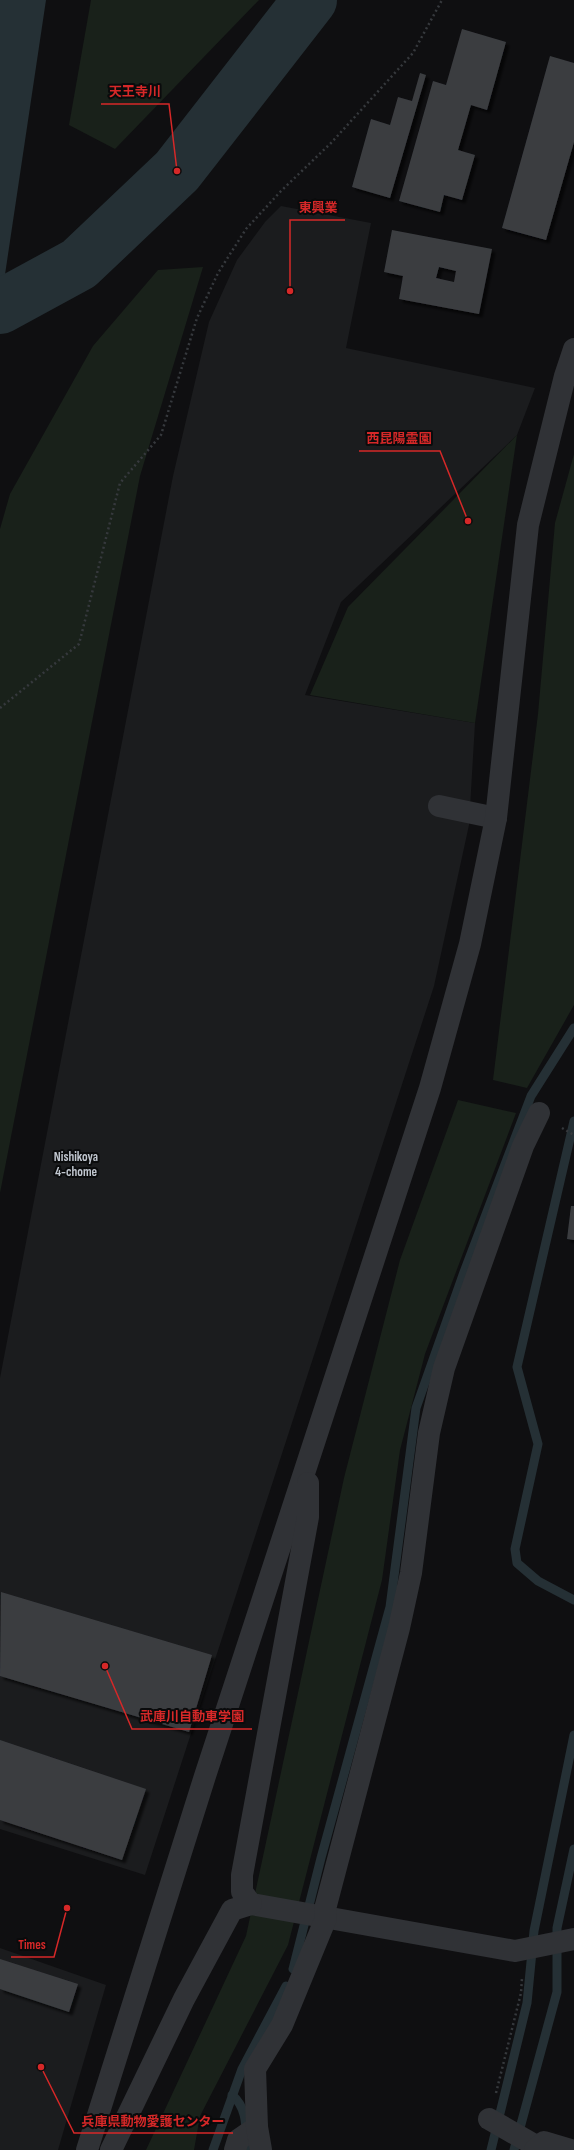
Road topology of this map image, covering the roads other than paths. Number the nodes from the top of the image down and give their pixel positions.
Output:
1 (574, 349) edge
2 (439, 806) dead end
3 (496, 818) junction
4 (539, 1113) dead end
5 (309, 1463) junction
6 (251, 1904) junction
7 (323, 1917) junction
8 (572, 1940) edge
9 (489, 2119) road end
10 (249, 2140) edge
11 (537, 2149) edge
12 (87, 2150) edge
13 (111, 2150) edge
14 (571, 2150) edge

1 - 3 street
2 - 3 street
3 - 5 street
4 - 7 street
5 - 6 street
5 - 12 street
6 - 7 street
6 - 13 street
7 - 8 street
7 - 10 street
9 - 11 street
11 - 14 street

